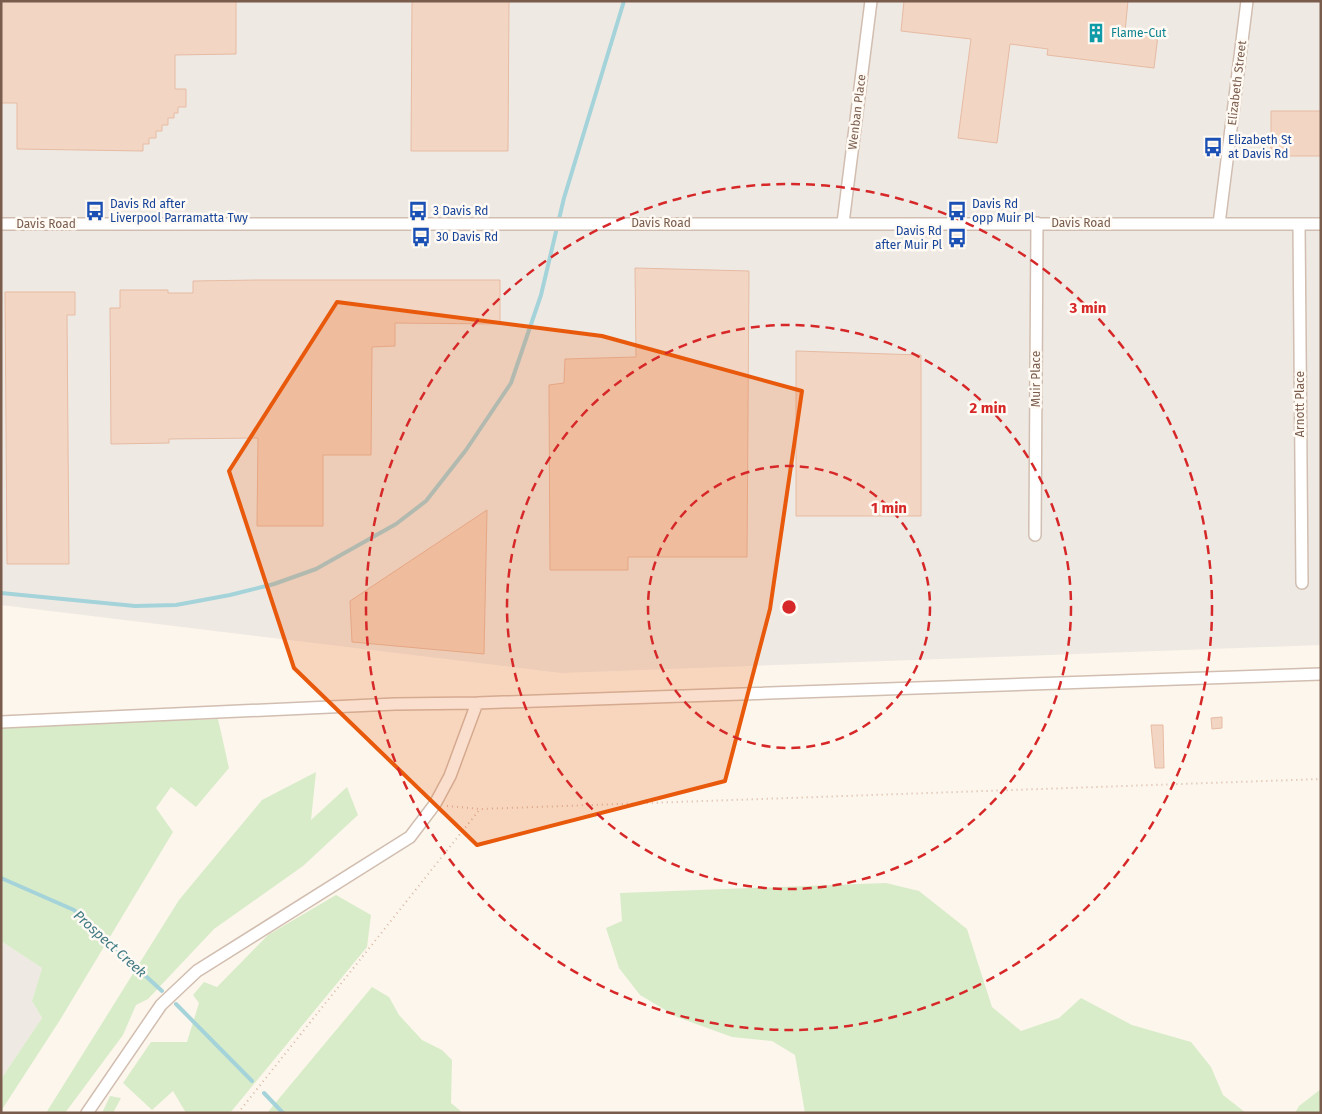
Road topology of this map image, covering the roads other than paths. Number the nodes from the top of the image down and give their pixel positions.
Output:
1 (871, 1) edge
2 (1247, 1) edge
3 (843, 223) junction
4 (1, 224) edge
5 (1037, 224) junction
6 (1219, 224) junction
7 (1299, 224) junction
8 (1321, 224) edge
9 (1036, 535) dead end
10 (1302, 583) dead end
11 (1321, 674) edge
12 (477, 703) junction
13 (1, 722) edge
14 (87, 1113) edge

1 - 3 street, Wenban Place
2 - 6 street, Elizabeth Street
3 - 4 street, Davis Road
3 - 5 street, Davis Road
5 - 6 street, Davis Road
5 - 9 street, Muir Place
6 - 7 street, Davis Road
7 - 8 street, Davis Road
7 - 10 street, Arnott Place
11 - 12 street
12 - 13 street
12 - 14 street

